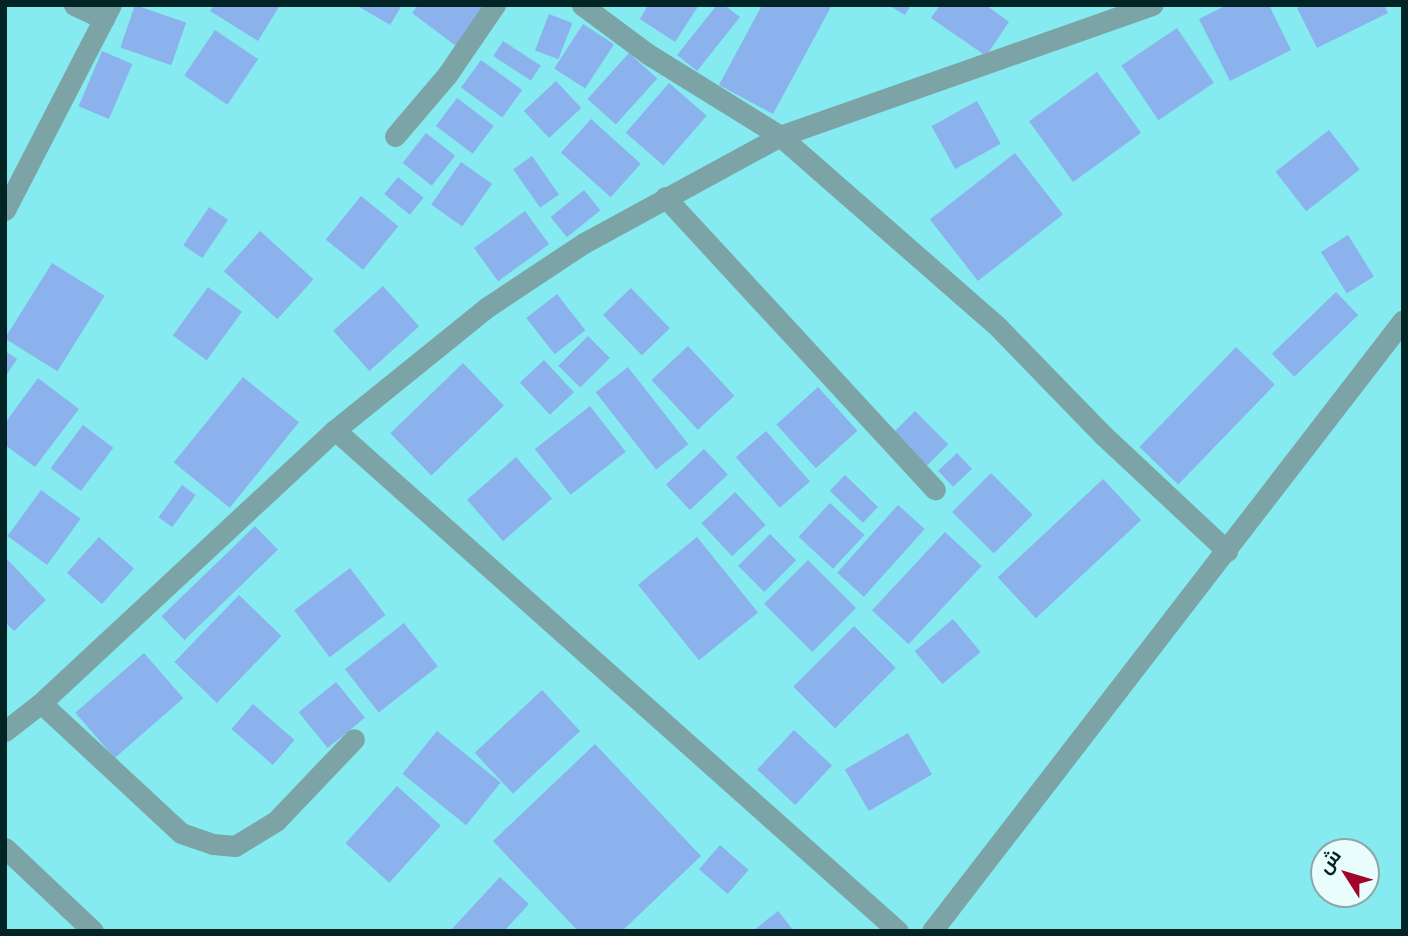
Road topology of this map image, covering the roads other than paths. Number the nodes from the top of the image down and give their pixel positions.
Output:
1 (74, 5) edge
2 (495, 5) edge
3 (582, 5) edge
4 (1153, 5) edge
5 (107, 12) edge
6 (395, 136) dead end
7 (780, 136) junction
8 (666, 197) junction
9 (5, 210) edge
10 (1403, 320) edge
11 (335, 430) junction
12 (935, 490) dead end
13 (1227, 551) junction
14 (41, 703) junction
15 (5, 731) edge
16 (354, 738) dead end
17 (5, 848) edge
18 (93, 931) edge
19 (898, 931) edge
20 (932, 931) edge

1 - 5 street
2 - 6 street
3 - 7 street
4 - 7 street
5 - 9 street
7 - 8 street
7 - 13 street
8 - 11 street
8 - 12 street
10 - 13 street
11 - 14 street
11 - 19 street
13 - 20 street
14 - 15 street
14 - 16 street
17 - 18 street

